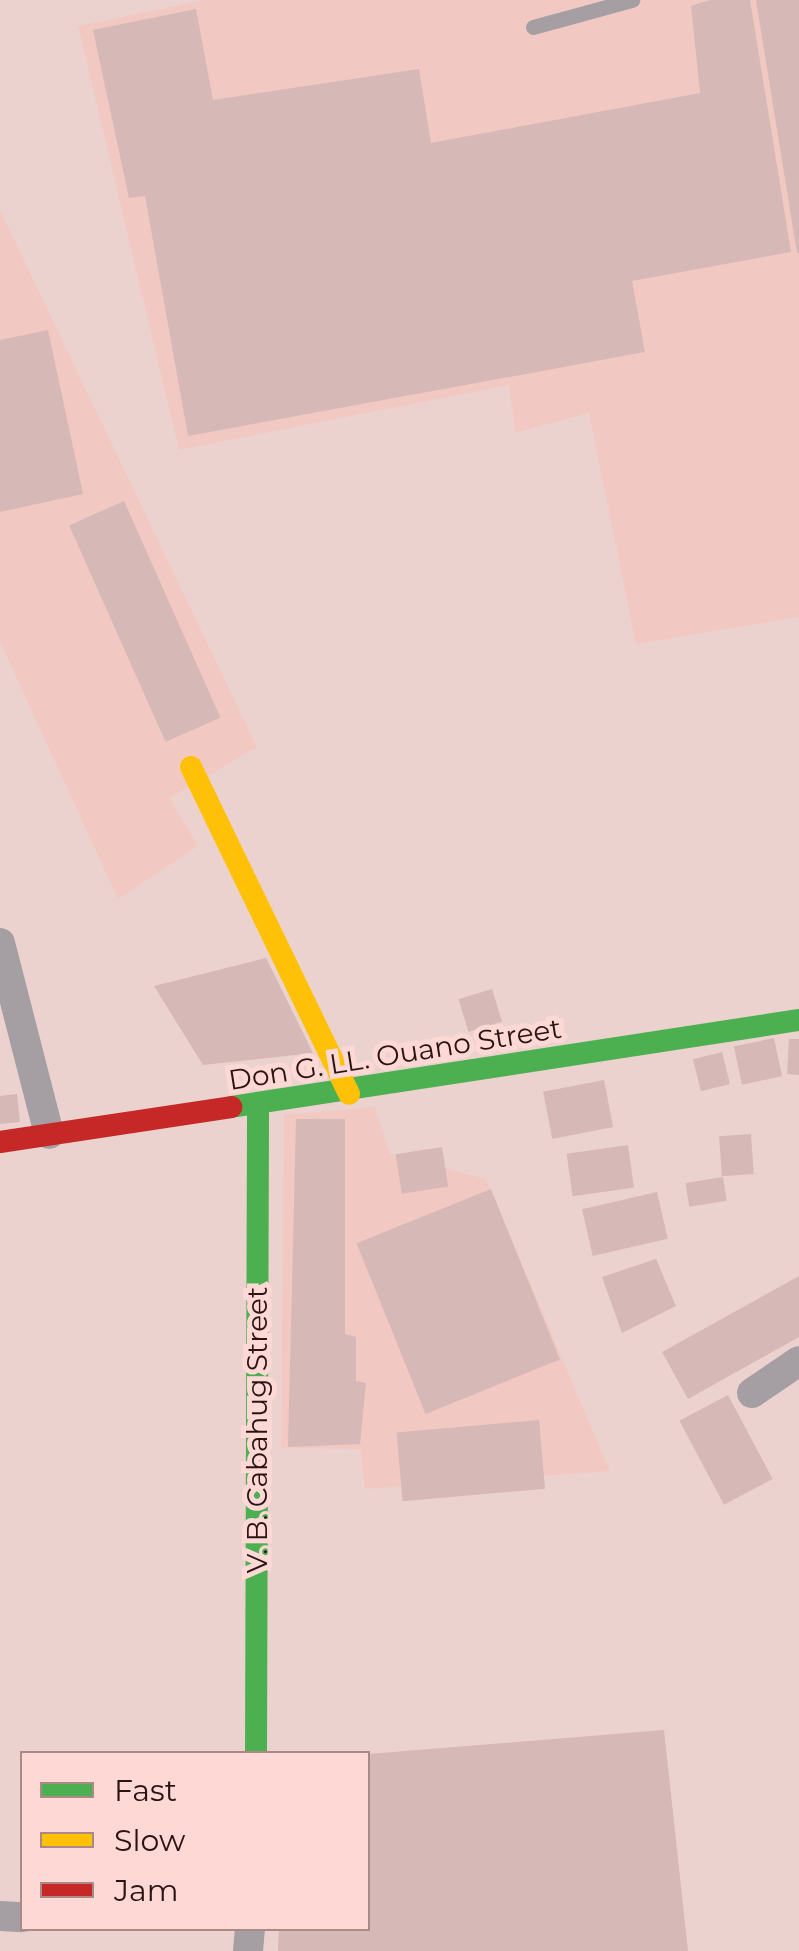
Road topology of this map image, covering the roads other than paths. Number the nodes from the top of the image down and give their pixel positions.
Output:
1 (632, 0) edge
2 (532, 28) dead end
3 (191, 767) dead end
4 (0, 943) edge
5 (799, 1020) edge
6 (349, 1094) junction
7 (258, 1108) junction
8 (49, 1134) junction
9 (0, 1142) edge
10 (799, 1361) edge
11 (752, 1393) dead end
12 (256, 1751) edge

1 - 2 lane
3 - 6 street
4 - 8 street
5 - 6 street, Don G. LL. Ouano Street
6 - 7 street, Don G. LL. Ouano Street
7 - 8 street, Don G. LL. Ouano Street
7 - 12 street, V. B. Cabahug Street
8 - 9 street, Don G. LL. Ouano Street
10 - 11 street

